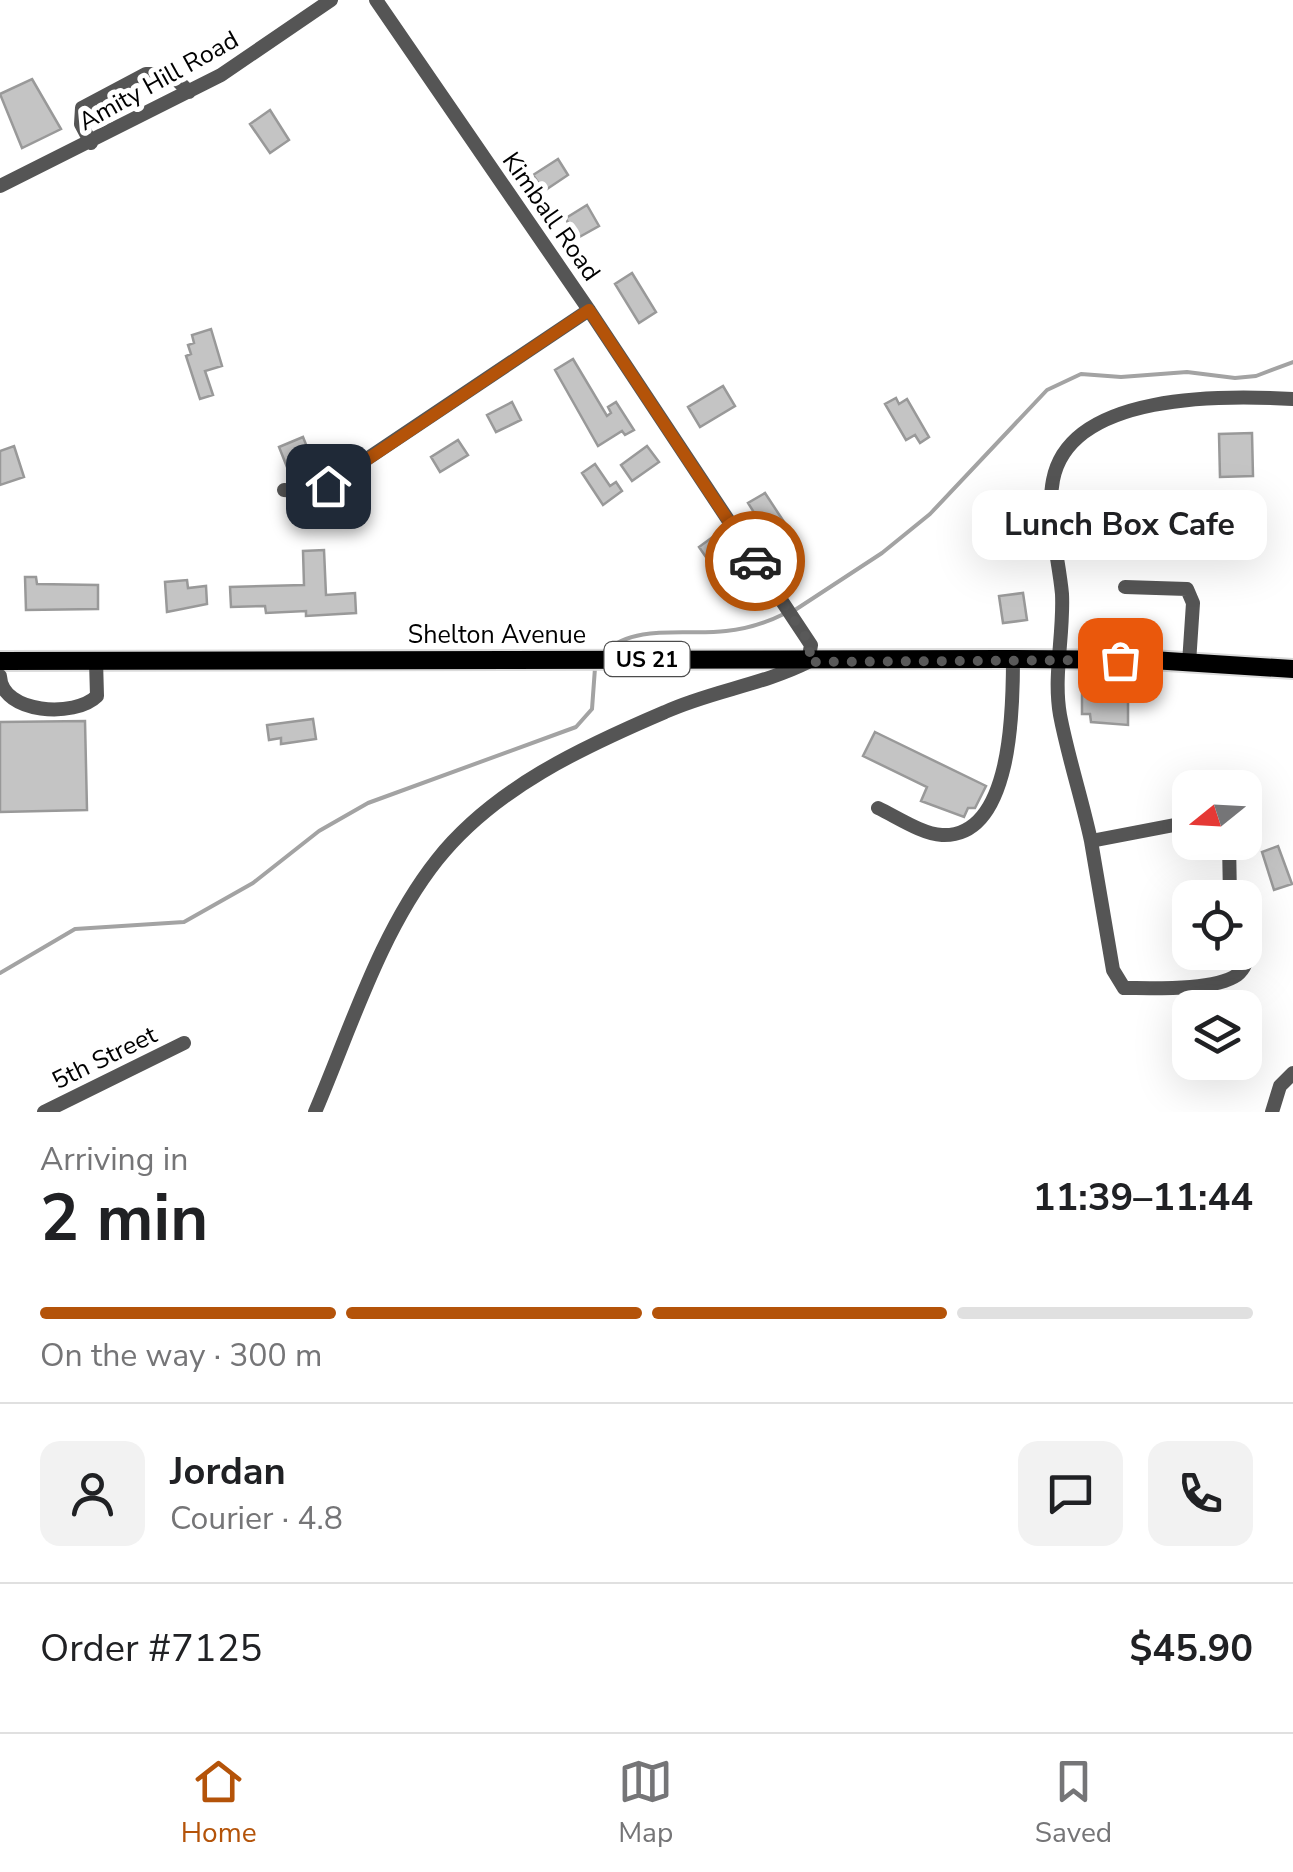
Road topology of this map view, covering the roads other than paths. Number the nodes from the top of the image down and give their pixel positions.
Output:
1 (330, 0) edge
2 (376, 0) edge
3 (189, 92) junction
4 (91, 143) junction
5 (0, 186) edge
6 (589, 310) junction
7 (1293, 398) edge
8 (284, 490) dead end
9 (1125, 586) dead end
10 (1013, 659) junction
11 (0, 660) edge
12 (96, 660) junction
13 (1057, 660) junction
14 (808, 662) junction
15 (1188, 663) junction
16 (1293, 669) edge
17 (0, 676) edge
18 (878, 808) dead end
19 (1172, 825) edge
20 (1090, 841) junction
21 (1242, 970) edge
22 (184, 1043) dead end
23 (1293, 1073) edge
24 (44, 1112) edge
25 (315, 1112) edge
26 (1272, 1112) edge

1 - 3 street, Amity Hill Road
2 - 6 street, Kimball Road
3 - 4 street, Amity Hill Road
3 - 4 street
4 - 5 street, Amity Hill Road
6 - 8 street
6 - 14 street, Kimball Road
7 - 13 street
9 - 15 street
10 - 13 main road, Shelton Avenue / US 21
10 - 14 main road, Shelton Avenue / US 21
10 - 18 street
11 - 12 main road, Shelton Avenue / US 21
12 - 14 main road, Shelton Avenue / US 21
12 - 17 street
13 - 15 main road, Shelton Avenue / US 21
13 - 20 street
14 - 25 street
15 - 16 main road, Shelton Avenue / US 21
19 - 20 street
20 - 21 street
22 - 24 street, 5th Street
23 - 26 street

